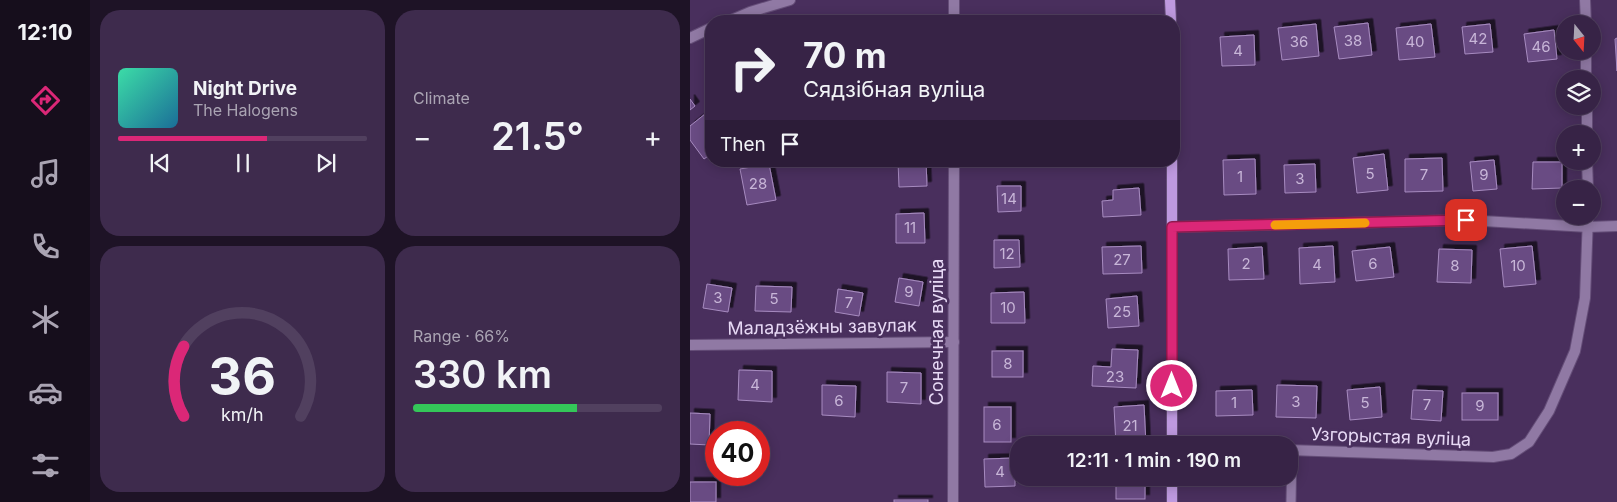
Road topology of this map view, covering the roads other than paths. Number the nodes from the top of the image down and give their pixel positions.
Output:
1 (790, 0) edge
2 (954, 0) edge
3 (1170, 0) edge
4 (1585, 0) edge
5 (743, 15) edge
6 (954, 15) edge
7 (1171, 15) edge
8 (1586, 15) edge
9 (705, 31) edge
10 (690, 38) edge
11 (954, 167) edge
12 (1172, 167) edge
13 (1617, 226) edge
14 (1172, 227) junction
15 (1588, 227) junction
16 (954, 342) junction
17 (690, 345) edge
18 (1172, 436) edge
19 (1298, 450) edge
20 (1172, 486) edge
21 (1291, 486) edge
22 (953, 502) edge
23 (1172, 502) edge
24 (1291, 502) edge

1 - 5 street
2 - 6 street
3 - 7 street
4 - 8 street
9 - 10 street
11 - 16 street, Сонечная вуліца
12 - 14 street
13 - 15 street
14 - 15 street
14 - 18 street
15 - 19 street, Узгорыстая вуліца
16 - 17 street, Маладзёжны завулак
16 - 22 street, Сонечная вуліца
20 - 23 street
21 - 24 lane

